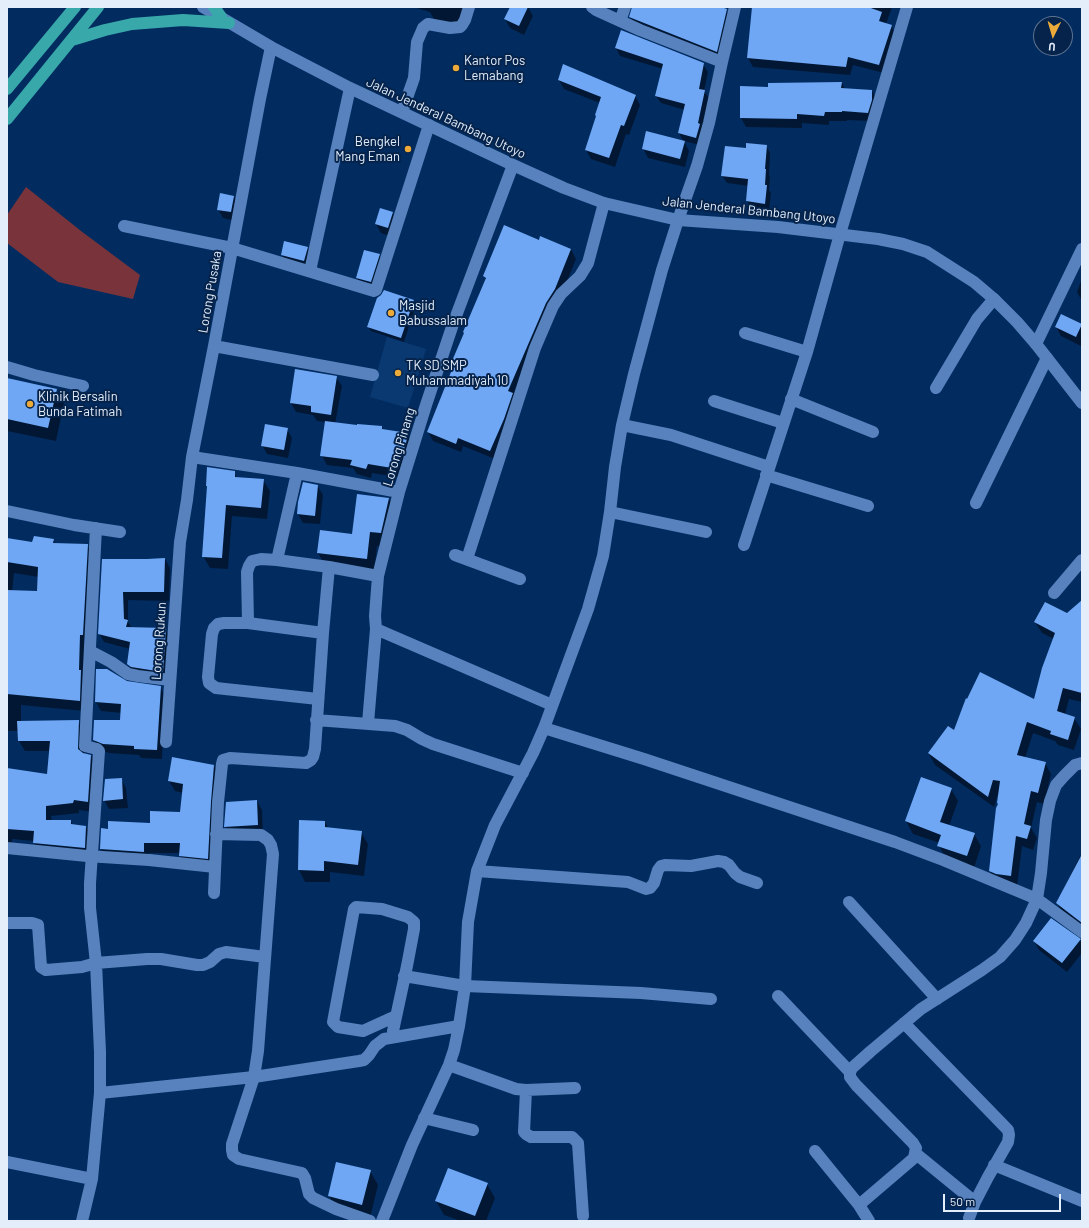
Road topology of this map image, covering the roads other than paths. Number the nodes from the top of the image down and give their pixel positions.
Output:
1 (75, 7) edge
2 (98, 7) edge
3 (203, 7) edge
4 (469, 7) edge
5 (592, 7) edge
6 (625, 7) edge
7 (736, 7) edge
8 (907, 7) edge
9 (221, 16) edge
10 (620, 21) junction
11 (72, 40) junction
12 (271, 47) junction
13 (722, 62) junction
14 (350, 88) junction
15 (7, 89) edge
16 (402, 112) junction
17 (7, 119) edge
18 (429, 125) junction
19 (513, 165) junction
20 (604, 203) junction
21 (678, 220) junction
22 (124, 226) dead end
23 (840, 234) junction
24 (232, 248) junction
25 (1082, 249) edge
26 (310, 270) junction
27 (994, 299) junction
28 (746, 333) dead end
29 (1036, 344) junction
30 (214, 346) junction
31 (807, 352) junction
32 (1047, 358) junction
33 (7, 367) edge
34 (373, 375) dead end
35 (83, 386) dead end
36 (936, 388) dead end
37 (791, 399) junction
38 (714, 401) dead end
39 (1082, 403) edge
40 (784, 423) junction
41 (622, 425) junction
42 (873, 432) dead end
43 (192, 457) junction
44 (768, 471) junction
45 (297, 473) junction
46 (400, 492) junction
47 (976, 503) dead end
48 (868, 506) dead end
49 (7, 511) edge
50 (610, 512) junction
51 (96, 528) junction
52 (120, 532) dead end
53 (706, 532) dead end
54 (180, 542) joint
55 (744, 545) dead end
56 (455, 555) dead end
57 (467, 559) junction
58 (277, 560) junction
59 (1082, 560) edge
60 (329, 567) junction
61 (378, 576) junction
62 (520, 579) dead end
63 (1054, 593) dead end
64 (248, 623) junction
65 (376, 629) junction
66 (323, 633) junction
67 (90, 650) junction
68 (170, 680) junction
69 (318, 699) junction
70 (552, 705) junction
71 (316, 720) junction
72 (368, 723) junction
73 (544, 728) junction
74 (166, 742) dead end
75 (1082, 763) edge
76 (522, 772) junction
77 (216, 834) junction
78 (7, 848) edge
79 (92, 856) junction
80 (215, 867) junction
81 (477, 870) junction
82 (757, 884) dead end
83 (214, 893) dead end
84 (1037, 899) junction
85 (849, 902) dead end
86 (7, 923) edge
87 (1082, 932) edge
88 (265, 957) junction
89 (96, 964) junction
90 (404, 976) junction
91 (465, 986) junction
92 (778, 996) dead end
93 (937, 998) junction
94 (711, 999) dead end
95 (396, 1016) junction
96 (904, 1023) junction
97 (460, 1026) junction
98 (393, 1031) dead end
99 (449, 1065) junction
100 (850, 1072) junction
101 (254, 1077) junction
102 (575, 1088) dead end
103 (526, 1090) junction
104 (100, 1093) junction
105 (424, 1118) junction
106 (473, 1130) dead end
107 (815, 1151) dead end
108 (915, 1153) junction
109 (7, 1162) edge
110 (994, 1165) junction
111 (92, 1179) junction
112 (1082, 1201) edge
113 (975, 1202) junction
114 (859, 1205) junction
115 (583, 1216) dead end
116 (969, 1218) dead end
117 (82, 1221) edge
118 (370, 1221) edge
119 (382, 1221) edge
120 (868, 1221) edge

1 - 15 highway
2 - 11 highway
3 - 9 street, Jalan Jenderal Bambang Utoyo
4 - 16 street
5 - 10 street
6 - 10 street
7 - 13 street
8 - 23 street
9 - 11 highway
9 - 12 street, Jalan Jenderal Bambang Utoyo
10 - 13 street
11 - 17 highway
12 - 14 street, Jalan Jenderal Bambang Utoyo
12 - 24 street, Lorong Pusaka
13 - 21 street
14 - 16 street, Jalan Jenderal Bambang Utoyo
14 - 26 street
16 - 18 street, Jalan Jenderal Bambang Utoyo
18 - 19 street, Jalan Jenderal Bambang Utoyo
18 - 26 street
19 - 20 street, Jalan Jenderal Bambang Utoyo
19 - 46 street, Lorong Pinang
20 - 21 street, Jalan Jenderal Bambang Utoyo
20 - 57 street
21 - 23 street, Jalan Jenderal Bambang Utoyo
21 - 41 street
22 - 24 street
23 - 27 street, Jalan Jenderal Bambang Utoyo
23 - 31 street
24 - 26 street
24 - 30 street, Lorong Pusaka
25 - 29 street
27 - 29 street, Jalan Jenderal Bambang Utoyo
27 - 36 street
28 - 31 street
29 - 32 street, Jalan Jenderal Bambang Utoyo
30 - 34 street
30 - 43 street, Lorong Pusaka
31 - 37 street
32 - 39 street, Jalan Jenderal Bambang Utoyo
32 - 47 street
33 - 35 street
37 - 40 street
37 - 42 street
38 - 40 street
40 - 44 street
41 - 44 street
41 - 50 street
43 - 45 street
43 - 54 street, Lorong Pusaka
44 - 48 street
44 - 55 street
45 - 46 street
45 - 58 street
46 - 61 street, Lorong Pinang
49 - 51 street
50 - 53 street
50 - 70 street
51 - 52 street
51 - 67 street
54 - 68 street, Lorong Rukun
56 - 57 street
57 - 62 street
58 - 60 street
58 - 64 street
59 - 63 street
60 - 61 street
60 - 66 street
61 - 65 street, Lorong Pinang
64 - 66 street
64 - 69 street
65 - 70 street
65 - 72 street, Lorong Pinang
66 - 69 street
67 - 68 street
67 - 79 street
68 - 74 street, Lorong Rukun
69 - 71 street
70 - 73 street
71 - 72 street
71 - 77 street
72 - 76 street
73 - 76 street
73 - 84 street
75 - 84 street
76 - 81 street
77 - 80 street
77 - 88 street
78 - 79 street
79 - 80 street
79 - 89 street
80 - 83 street
81 - 82 street
81 - 91 street
84 - 87 street
84 - 93 street
85 - 93 street
86 - 89 street
88 - 89 street
88 - 101 street
89 - 104 street
90 - 91 street
90 - 95 street
90 - 95 street
91 - 94 street
91 - 97 street
92 - 100 street
93 - 96 street
95 - 98 street
96 - 100 street
96 - 110 street
97 - 99 street
97 - 101 street
99 - 103 street
99 - 105 street
100 - 108 street
101 - 104 street
101 - 118 street
102 - 103 street
103 - 115 street
104 - 111 street
105 - 106 street
105 - 119 street
107 - 114 street
108 - 113 street
108 - 114 street
109 - 111 street
110 - 112 street
110 - 113 street
111 - 117 street
113 - 116 street
114 - 120 street

